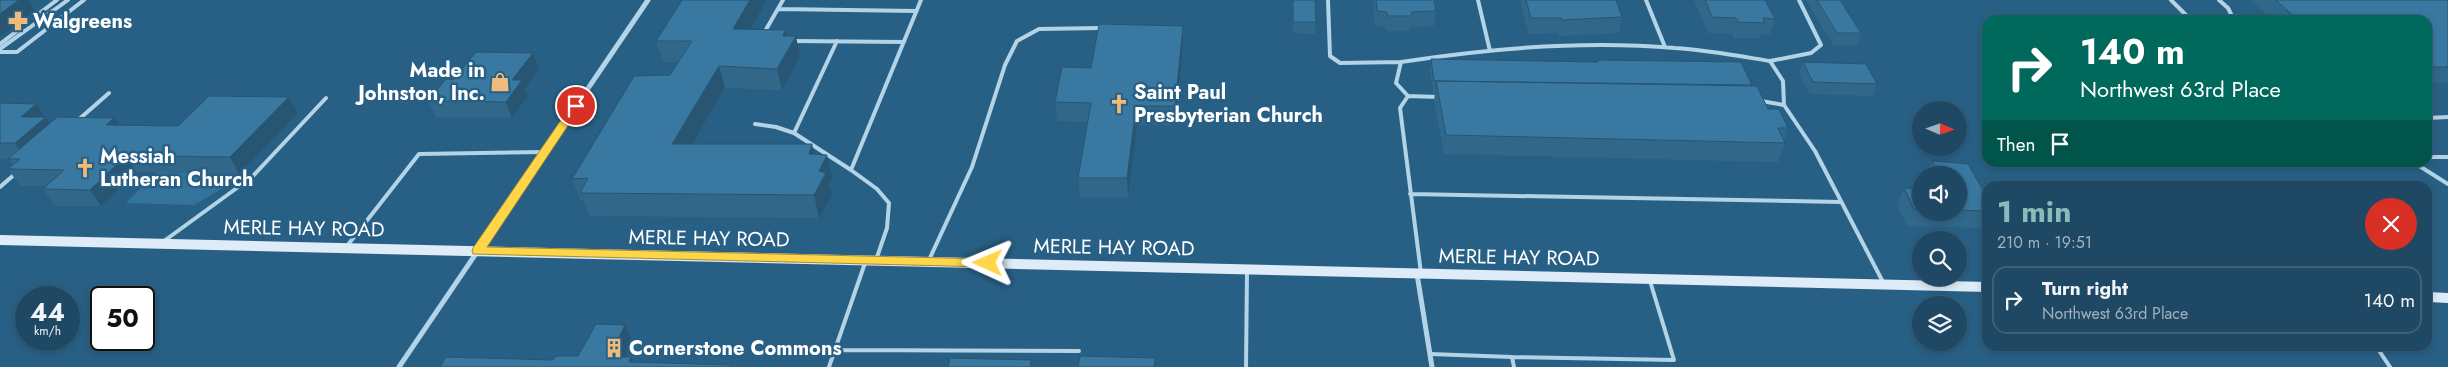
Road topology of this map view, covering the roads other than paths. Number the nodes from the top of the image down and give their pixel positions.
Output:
1 (57, 0) edge
2 (68, 0) edge
3 (84, 0) edge
4 (648, 0) edge
5 (783, 0) edge
6 (920, 0) edge
7 (1328, 0) edge
8 (1478, 0) edge
9 (1646, 0) edge
10 (1799, 0) edge
11 (2171, 0) edge
12 (2219, 0) edge
13 (778, 9) junction
14 (916, 11) junction
15 (37, 15) dead end
16 (2186, 15) edge
17 (2232, 15) edge
18 (21, 28) dead end
19 (1108, 28) edge
20 (768, 39) edge
21 (782, 41) edge
22 (837, 42) junction
23 (904, 42) junction
24 (0, 44) edge
25 (1665, 47) junction
26 (0, 50) edge
27 (1490, 50) junction
28 (1770, 61) junction
29 (1401, 62) junction
30 (109, 93) dead end
31 (1408, 96) junction
32 (1444, 97) edge
33 (326, 98) dead end
34 (1752, 101) edge
35 (1784, 105) junction
36 (2448, 117) edge
37 (2432, 118) edge
38 (755, 124) dead end
39 (73, 125) edge
40 (794, 133) junction
41 (545, 152) junction
42 (2432, 156) edge
43 (2448, 157) edge
44 (2421, 167) edge
45 (22, 168) edge
46 (852, 170) junction
47 (2448, 184) edge
48 (0, 187) edge
49 (1410, 194) junction
50 (1841, 202) junction
51 (0, 240) edge
52 (161, 244) junction
53 (346, 248) junction
54 (478, 251) junction
55 (871, 261) junction
56 (928, 262) junction
57 (1247, 269) junction
58 (1419, 273) junction
59 (1649, 279) junction
60 (1884, 284) junction
61 (1982, 287) edge
62 (2432, 297) edge
63 (2448, 298) edge
64 (834, 350) junction
65 (2379, 351) edge
66 (1079, 352) dead end
67 (1430, 354) junction
68 (1512, 357) junction
69 (399, 367) edge
70 (830, 367) edge
71 (1246, 367) edge
72 (1432, 367) edge
73 (1514, 367) edge
74 (2390, 367) edge

1 - 15 lane
2 - 26 lane
3 - 26 lane
4 - 41 street
5 - 13 lane
6 - 14 lane
7 - 29 lane
8 - 27 lane
9 - 25 lane
10 - 28 lane
11 - 16 lane
12 - 17 lane
13 - 14 lane
13 - 20 lane
14 - 23 lane
18 - 24 lane
19 - 56 lane
21 - 22 lane
22 - 23 lane
22 - 40 lane
23 - 46 lane
25 - 27 lane
25 - 28 lane
27 - 29 lane
28 - 35 lane
29 - 31 lane
30 - 39 lane
31 - 32 lane
31 - 49 lane
33 - 52 lane
34 - 35 lane
35 - 50 lane
36 - 37 lane
38 - 40 lane
40 - 46 lane
41 - 53 lane
41 - 54 street
42 - 43 lane
44 - 47 lane
45 - 48 lane
46 - 55 lane
49 - 50 lane
49 - 58 lane
50 - 60 lane
51 - 52 main road, MERLE HAY ROAD
52 - 53 main road, MERLE HAY ROAD
53 - 54 main road, MERLE HAY ROAD
54 - 55 main road, MERLE HAY ROAD
54 - 69 street
55 - 56 main road, MERLE HAY ROAD
55 - 64 lane
56 - 57 main road, MERLE HAY ROAD
57 - 58 main road, MERLE HAY ROAD
57 - 71 lane
58 - 59 main road, MERLE HAY ROAD
58 - 67 street
59 - 60 main road, MERLE HAY ROAD
59 - 68 lane
60 - 61 main road, MERLE HAY ROAD
62 - 63 main road
64 - 66 lane
64 - 70 lane
65 - 74 lane
67 - 68 lane
67 - 72 street
68 - 73 lane

